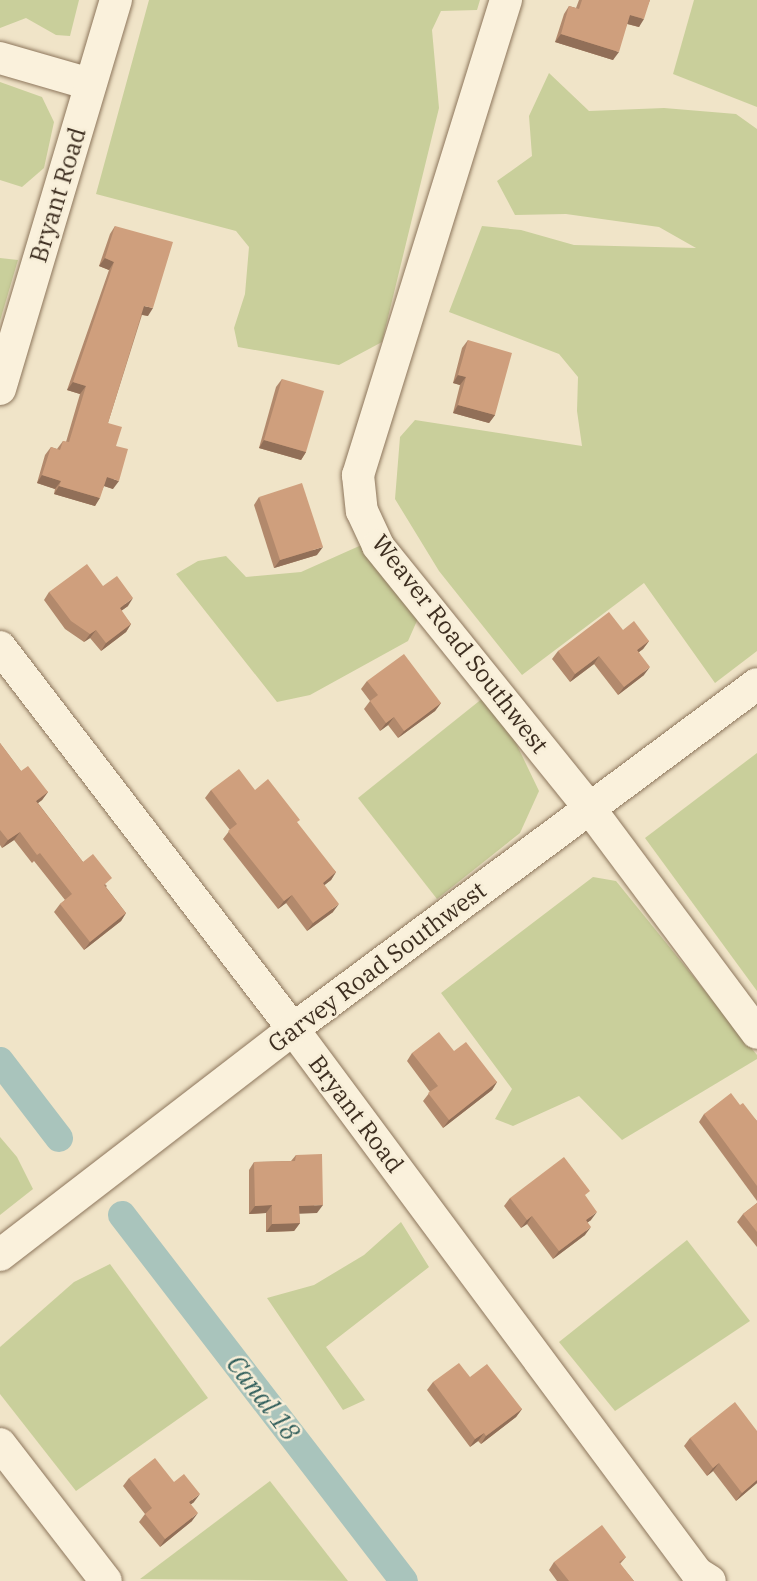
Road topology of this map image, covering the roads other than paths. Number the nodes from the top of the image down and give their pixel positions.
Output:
1 (116, 0) edge
2 (506, 0) edge
3 (0, 58) edge
4 (90, 84) junction
5 (0, 389) edge
6 (0, 647) edge
7 (757, 684) edge
8 (590, 808) junction
9 (293, 1029) junction
10 (757, 1033) edge
11 (0, 1255) edge
12 (0, 1444) edge
13 (106, 1581) edge
14 (710, 1581) edge

1 - 4 street, Bryant Road
2 - 8 street, Weaver Road Southwest
3 - 4 street
4 - 5 street, Bryant Road
6 - 9 street, Bryant Road
7 - 8 street, Garvey Road Southwest
8 - 9 street, Garvey Road Southwest
8 - 10 street, Weaver Road Southwest
9 - 11 street, Garvey Road Southwest
9 - 14 street, Bryant Road
12 - 13 street

